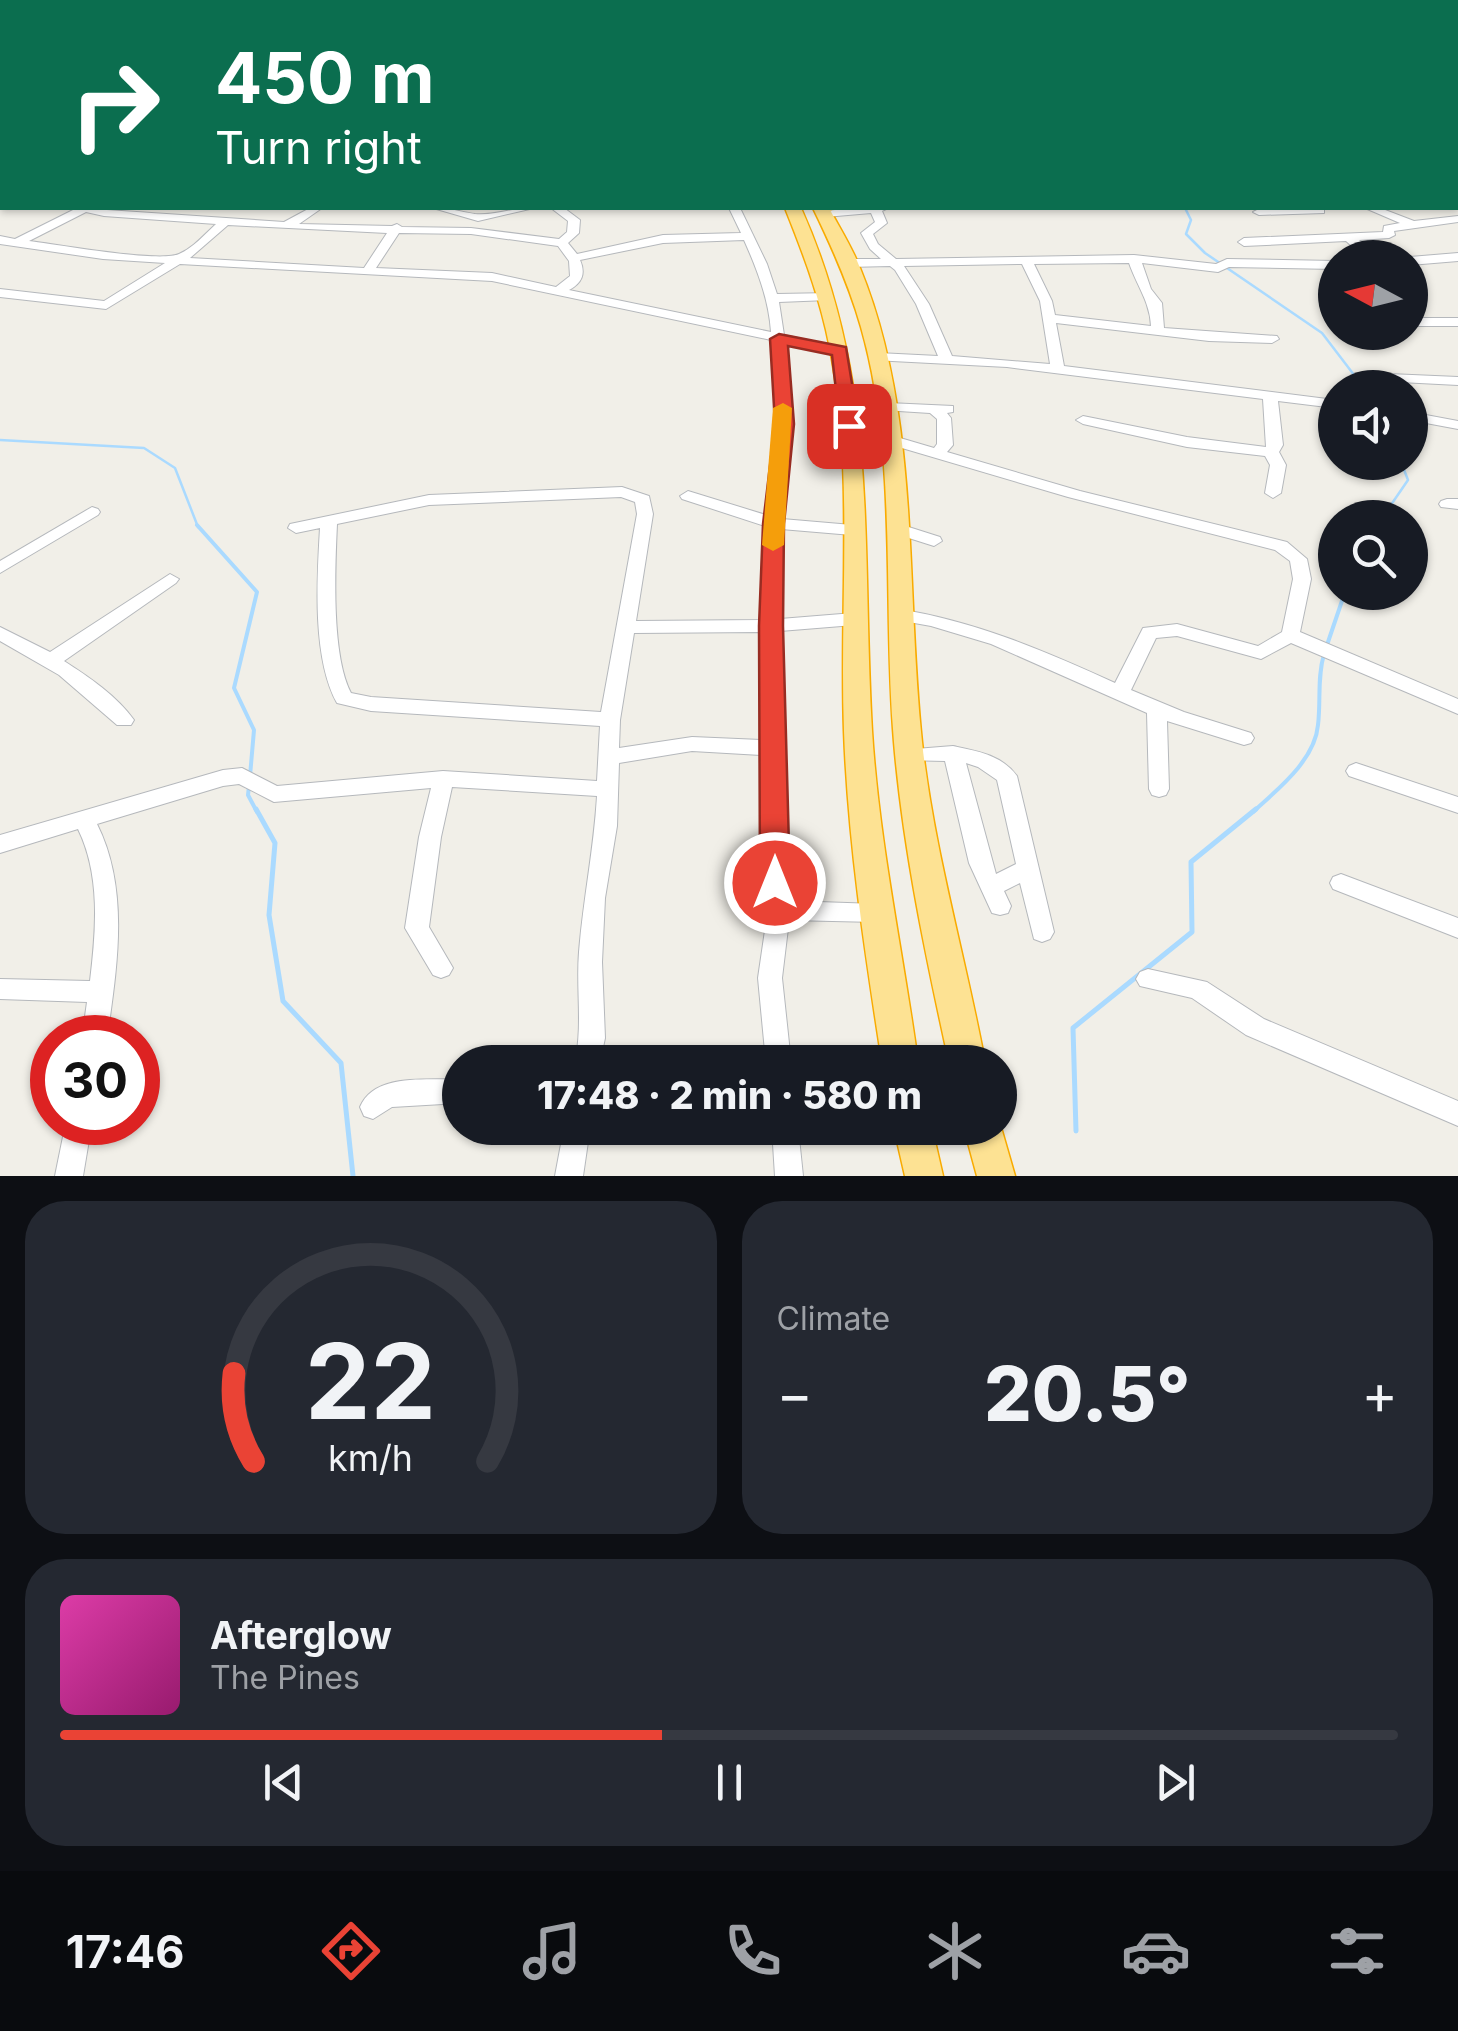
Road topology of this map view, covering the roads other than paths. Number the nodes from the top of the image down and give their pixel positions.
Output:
1 (81, 210) edge
2 (90, 210) edge
3 (166, 210) edge
4 (313, 210) edge
5 (443, 210) edge
6 (521, 210) edge
7 (559, 210) edge
8 (736, 210) edge
9 (794, 210) edge
10 (877, 210) edge
11 (1257, 210) edge
12 (1319, 210) edge
13 (1376, 210) edge
14 (823, 211) edge
15 (156, 216) junction
16 (1458, 219) edge
17 (226, 220) junction
18 (474, 224) junction
19 (288, 225) junction
20 (1415, 225) junction
21 (397, 227) junction
22 (1348, 235) junction
23 (748, 236) junction
24 (1269, 239) junction
25 (0, 240) edge
26 (1353, 240) edge
27 (15, 243) junction
28 (562, 244) junction
29 (1458, 256) edge
30 (177, 258) junction
31 (575, 258) junction
32 (1134, 259) junction
33 (888, 260) junction
34 (1428, 260) edge
35 (1027, 261) junction
36 (848, 262) junction
37 (1266, 265) junction
38 (1318, 265) edge
39 (368, 271) junction
40 (559, 290) junction
41 (0, 293) edge
42 (828, 296) junction
43 (772, 298) junction
44 (1049, 318) junction
45 (1428, 322) edge
46 (1458, 322) edge
47 (1158, 330) junction
48 (779, 339) junction
49 (1272, 339) dead end
50 (840, 351) junction
51 (878, 357) junction
52 (947, 360) junction
53 (1058, 368) junction
54 (1428, 380) edge
55 (1458, 382) edge
56 (1270, 394) junction
57 (1318, 401) edge
58 (888, 408) junction
59 (1428, 419) edge
60 (1083, 420) dead end
61 (1458, 425) edge
62 (890, 440) junction
63 (1271, 452) junction
64 (938, 454) junction
65 (1274, 493) dead end
66 (688, 496) dead end
67 (92, 512) dead end
68 (329, 520) junction
69 (773, 524) junction
70 (296, 528) dead end
71 (896, 528) junction
72 (852, 530) junction
73 (934, 542) dead end
74 (0, 568) edge
75 (170, 578) dead end
76 (898, 615) junction
77 (854, 620) junction
78 (771, 626) junction
79 (624, 627) junction
80 (0, 633) edge
81 (1301, 641) junction
82 (52, 660) junction
83 (1120, 691) junction
84 (1458, 707) edge
85 (1158, 710) junction
86 (124, 720) dead end
87 (610, 720) junction
88 (1244, 738) dead end
89 (770, 748) junction
90 (952, 753) junction
91 (910, 755) junction
92 (609, 757) junction
93 (1356, 771) dead end
94 (443, 779) junction
95 (606, 789) junction
96 (1158, 789) dead end
97 (1458, 804) edge
98 (84, 819) junction
99 (0, 844) edge
100 (1026, 868) junction
101 (1340, 883) dead end
102 (779, 910) junction
103 (876, 912) junction
104 (1458, 928) edge
105 (1042, 932) dead end
106 (441, 968) dead end
107 (1148, 979) dead end
108 (0, 989) edge
109 (102, 992) junction
110 (98, 1015) edge
111 (592, 1045) edge
112 (777, 1045) edge
113 (897, 1045) edge
114 (962, 1045) edge
115 (442, 1092) edge
116 (373, 1107) dead end
117 (1458, 1114) edge
118 (75, 1145) edge
119 (574, 1145) edge
120 (786, 1145) edge
121 (918, 1145) edge
122 (988, 1145) edge
123 (69, 1176) edge
124 (569, 1176) edge
125 (789, 1176) edge
126 (924, 1176) edge
127 (996, 1176) edge

1 - 27 street
2 - 15 street
3 - 15 street
4 - 19 street
5 - 18 street
6 - 18 street
7 - 28 street
8 - 23 street
9 - 42 highway
10 - 33 street
11 - 24 street
12 - 22 street
13 - 20 street
14 - 36 highway
15 - 17 street
16 - 20 street
17 - 19 street
17 - 30 street
18 - 21 street
18 - 28 street
19 - 21 street
20 - 22 street
21 - 39 street
22 - 24 street
22 - 26 street
23 - 31 street
23 - 43 street
24 - 37 street
25 - 27 street
27 - 30 street
28 - 31 street
29 - 34 street
30 - 39 street
30 - 41 street
31 - 40 street
32 - 35 street
32 - 37 street
32 - 47 street
33 - 35 street
33 - 36 street
33 - 52 street
35 - 44 street
36 - 51 highway
37 - 38 street
39 - 40 street
40 - 48 street
42 - 43 street
42 - 50 highway
43 - 48 street
44 - 47 street
44 - 53 street
45 - 46 street
47 - 49 street
48 - 50 street
48 - 69 street
50 - 72 highway
51 - 52 street
51 - 58 highway
52 - 53 street
53 - 56 street
54 - 55 street
56 - 57 street
56 - 63 street
58 - 62 highway
58 - 64 street
59 - 61 street
60 - 63 street
62 - 64 street
62 - 71 highway
63 - 65 street
64 - 81 street
66 - 69 street
67 - 74 street
68 - 70 street
68 - 79 street
68 - 87 street
69 - 72 street
69 - 78 street
71 - 73 street
71 - 76 highway
72 - 77 highway
75 - 82 street
76 - 83 street
76 - 91 highway
77 - 78 street
77 - 103 highway
78 - 79 street
78 - 89 street
79 - 87 street
80 - 82 street
81 - 83 street
81 - 84 street
82 - 86 street
83 - 85 street
85 - 88 street
85 - 96 street
87 - 92 street
89 - 92 street
89 - 102 street
90 - 91 street
90 - 100 street
90 - 100 street
91 - 114 highway
92 - 95 street
93 - 97 street
94 - 95 street
94 - 98 street
94 - 106 street
95 - 111 street
98 - 99 street
98 - 109 street
100 - 105 street
101 - 104 street
102 - 103 street
102 - 112 street
103 - 113 highway
107 - 117 street
108 - 109 street
109 - 110 street
115 - 116 street
118 - 123 street
119 - 124 street
120 - 125 street
121 - 126 highway
122 - 127 highway

